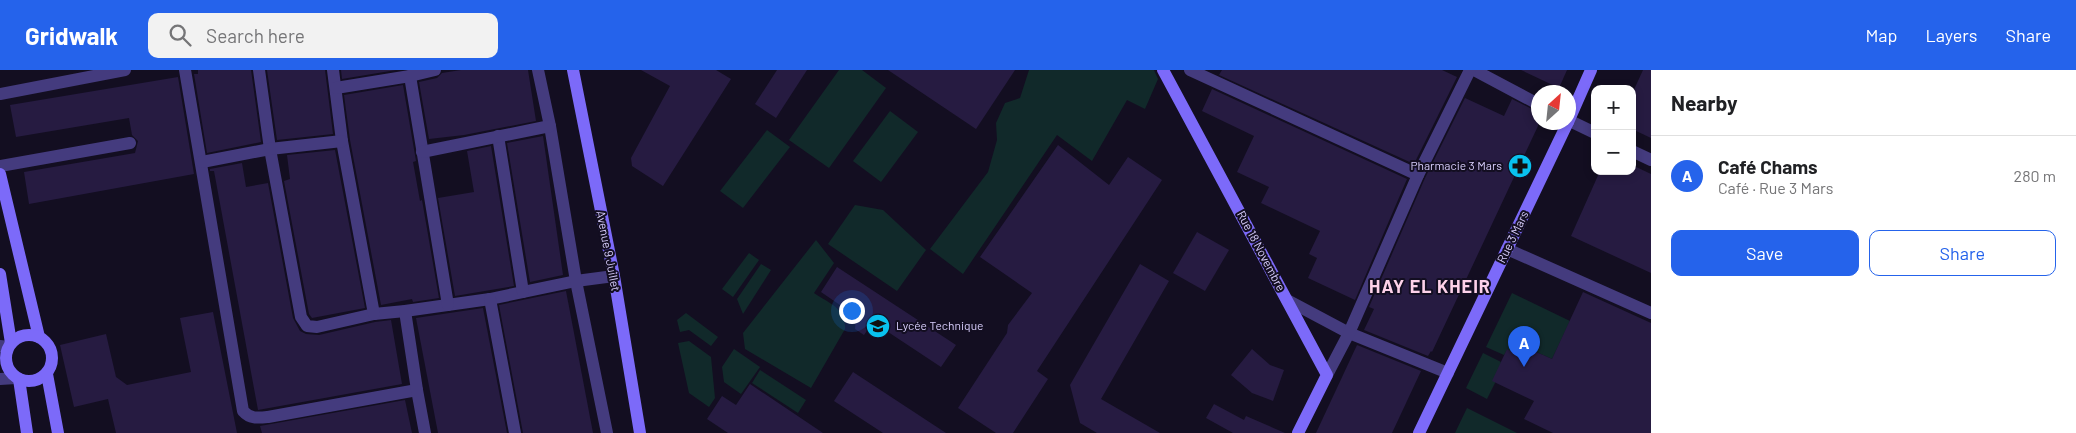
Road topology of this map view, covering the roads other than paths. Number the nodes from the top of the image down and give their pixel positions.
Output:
1 (125, 70) edge
2 (185, 70) edge
3 (259, 70) edge
4 (333, 70) edge
5 (435, 70) edge
6 (538, 70) edge
7 (572, 70) edge
8 (1163, 70) edge
9 (1190, 70) edge
10 (1470, 70) edge
11 (1474, 70) edge
12 (1591, 70) edge
13 (410, 76) junction
14 (336, 88) junction
15 (0, 94) edge
16 (1531, 100) edge
17 (1576, 105) edge
18 (1576, 124) edge
19 (550, 126) junction
20 (1565, 130) edge
21 (1591, 130) edge
22 (498, 136) junction
23 (342, 141) junction
24 (130, 143) dead end
25 (270, 149) junction
26 (422, 152) junction
27 (1636, 153) edge
28 (1651, 160) edge
29 (202, 162) junction
30 (0, 166) edge
31 (0, 174) edge
32 (1418, 175) junction
33 (1507, 248) junction
34 (0, 274) edge
35 (614, 276) junction
36 (576, 281) junction
37 (523, 292) junction
38 (490, 299) junction
39 (1287, 300) junction
40 (448, 305) junction
41 (405, 312) junction
42 (1651, 313) edge
43 (374, 314) junction
44 (1350, 333) junction
45 (39, 337) junction
46 (6, 345) edge
47 (1448, 373) junction
48 (47, 374) junction
49 (1327, 376) junction
50 (18, 378) junction
51 (0, 379) edge
52 (417, 390) junction
53 (27, 433) edge
54 (58, 433) edge
55 (425, 433) edge
56 (515, 433) edge
57 (607, 433) edge
58 (640, 433) edge
59 (1298, 433) edge
60 (1419, 433) edge

1 - 15 street
2 - 29 street
3 - 25 street
4 - 14 street
5 - 13 street
6 - 19 street
7 - 35 street, Avenue 9 Juillet
8 - 39 street, Rue 18 Novembre
9 - 32 street
10 - 32 street
11 - 16 street
12 - 17 street, Rue 3 Mars
13 - 14 street
13 - 26 street
14 - 23 street
18 - 21 street
19 - 22 street
19 - 36 street
20 - 33 street, Rue 3 Mars
22 - 26 street
22 - 37 street
23 - 25 street
23 - 43 street
24 - 30 street
25 - 29 street
25 - 43 street
26 - 40 street
27 - 28 street
29 - 52 street
31 - 45 street
32 - 44 street
33 - 42 street
33 - 47 street, Rue 3 Mars
34 - 46 street
35 - 36 street
35 - 58 street, Avenue 9 Juillet
36 - 37 street
36 - 57 street
37 - 38 street
38 - 40 street
38 - 56 street
39 - 44 street
39 - 49 street, Rue 18 Novembre
40 - 41 street
41 - 43 street
41 - 52 street
44 - 47 street
44 - 49 street
45 - 46 street
45 - 48 street
46 - 50 street
47 - 60 street, Rue 3 Mars
48 - 50 street
48 - 54 street
49 - 59 street
50 - 51 street
50 - 53 street
52 - 55 street

